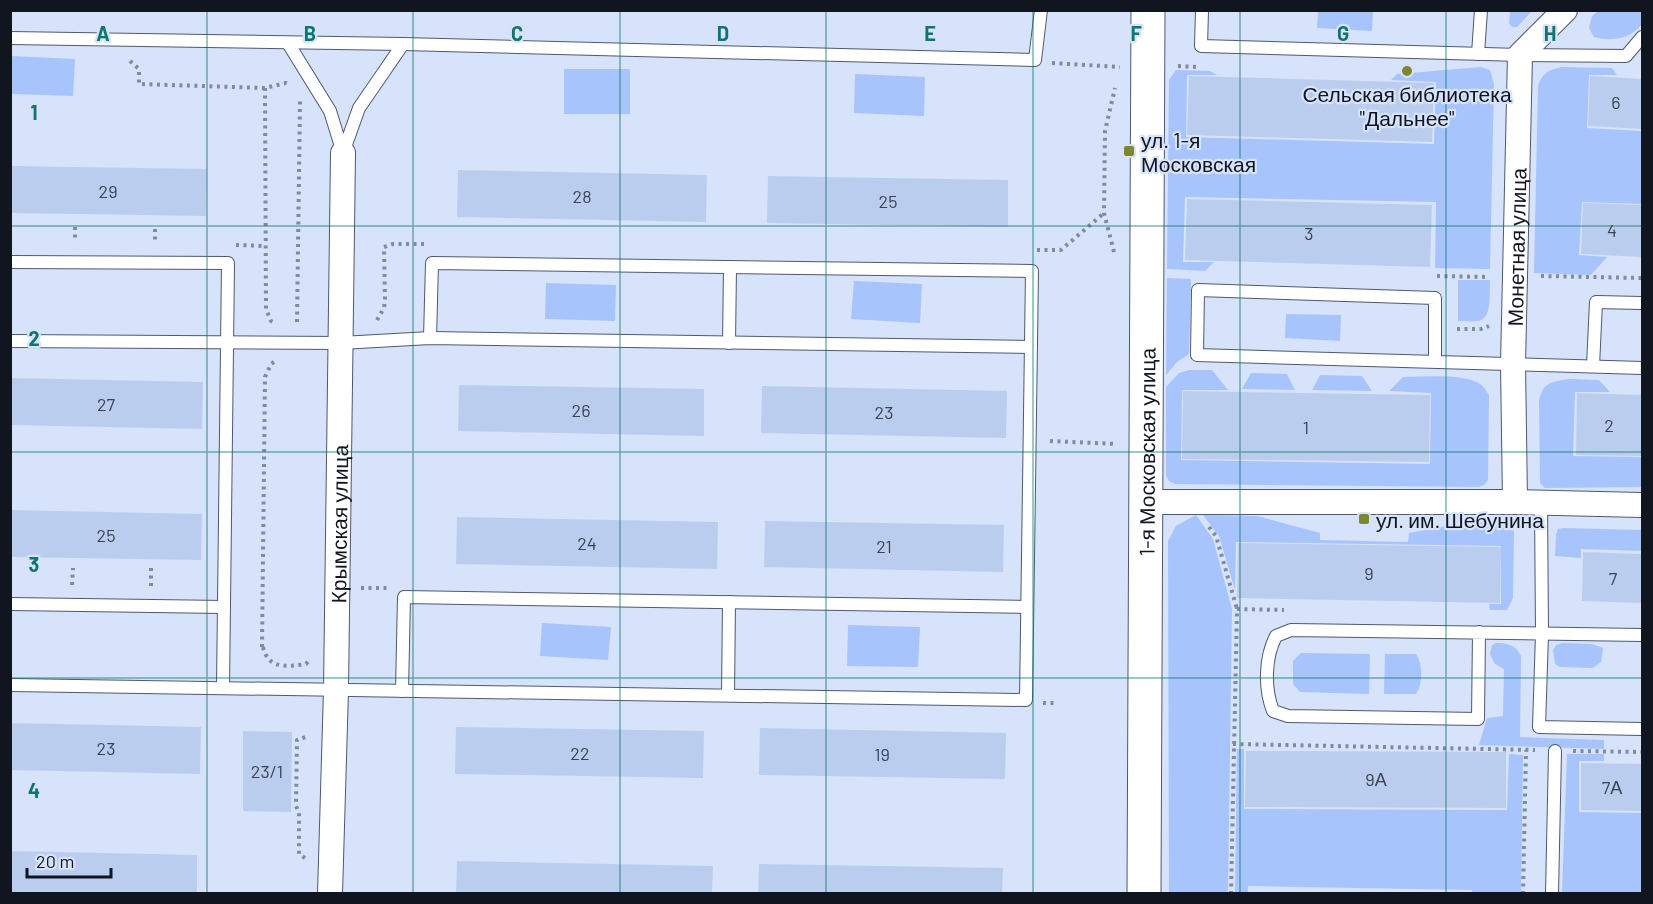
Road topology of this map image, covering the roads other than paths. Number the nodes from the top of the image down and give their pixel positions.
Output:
1 (1041, 10) edge
2 (1148, 10) edge
3 (1202, 10) edge
4 (1481, 10) edge
5 (1565, 10) edge
6 (1642, 37) edge
7 (10, 38) edge
8 (288, 43) junction
9 (403, 44) junction
10 (1478, 54) junction
11 (1520, 55) junction
12 (1626, 56) junction
13 (1642, 56) edge
14 (343, 153) junction
15 (10, 262) edge
16 (730, 267) junction
17 (1642, 303) edge
18 (430, 338) junction
19 (10, 341) edge
20 (227, 342) junction
21 (341, 343) junction
22 (729, 343) junction
23 (1031, 347) junction
24 (1434, 360) dead end
25 (1513, 363) junction
26 (1593, 366) junction
27 (1642, 368) edge
28 (1147, 502) junction
29 (1515, 502) junction
30 (1540, 502) junction
31 (1642, 505) edge
32 (729, 602) junction
33 (10, 604) edge
34 (224, 607) junction
35 (1027, 607) junction
36 (1479, 633) junction
37 (1542, 634) junction
38 (1642, 635) edge
39 (10, 685) edge
40 (223, 688) junction
41 (336, 690) junction
42 (402, 691) junction
43 (728, 695) junction
44 (1642, 729) edge
45 (1555, 751) road end
46 (330, 894) edge
47 (1144, 894) edge
48 (1552, 894) edge

1 - 9 lane
2 - 28 street, 1-я Московская улица
3 - 10 lane
4 - 10 lane
5 - 11 street
6 - 12 lane
7 - 8 lane
8 - 9 lane
8 - 14 lane
9 - 14 lane
10 - 11 lane
11 - 12 lane
11 - 25 street, Монетная улица
12 - 13 lane
14 - 21 street, Крымская улица
15 - 20 lane
16 - 18 lane
16 - 22 lane
16 - 23 lane
17 - 26 lane
18 - 21 lane
18 - 22 lane
19 - 20 lane
20 - 21 lane
20 - 34 lane
21 - 41 street, Крымская улица
22 - 23 lane
23 - 35 lane
24 - 25 lane
25 - 26 lane
25 - 29 street, Монетная улица
26 - 27 lane
28 - 29 street
28 - 47 street, 1-я Московская улица
29 - 30 street
30 - 31 street
30 - 37 lane
32 - 35 lane
32 - 42 lane
32 - 43 lane
33 - 34 lane
34 - 40 lane
35 - 43 lane
36 - 36 lane
36 - 37 lane
37 - 38 lane
37 - 44 lane
39 - 40 lane
40 - 41 lane
41 - 42 lane
41 - 46 street, Крымская улица
42 - 43 lane
45 - 48 lane

